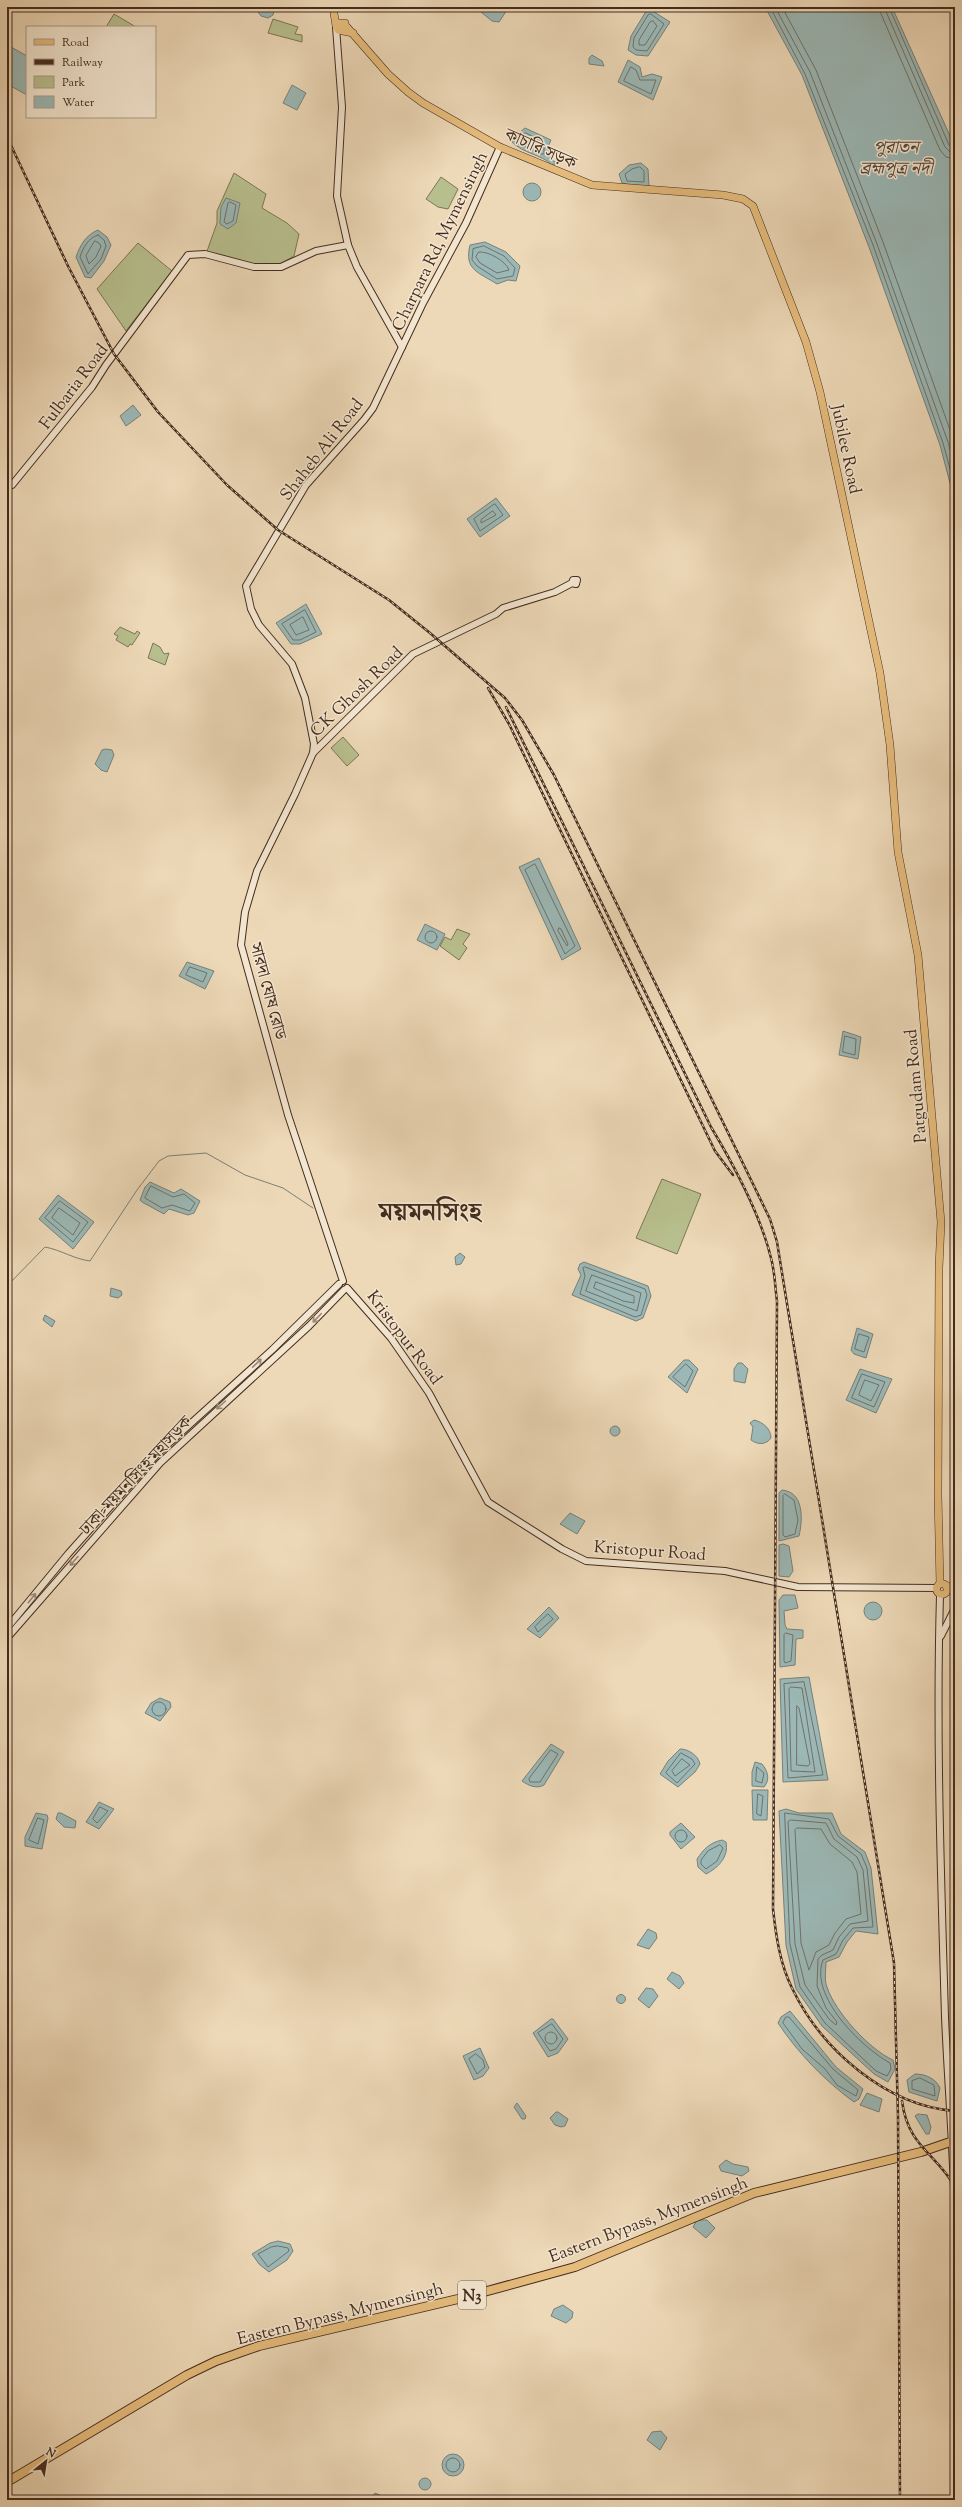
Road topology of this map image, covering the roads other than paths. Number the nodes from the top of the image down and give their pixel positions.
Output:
1 (333, 7) edge
2 (338, 7) edge
3 (341, 27) junction
4 (500, 147) junction
5 (753, 206) joint
6 (348, 245) junction
7 (402, 347) junction
8 (7, 487) edge
9 (572, 583) dead end
10 (246, 586) joint
11 (884, 706) joint
12 (313, 753) junction
13 (341, 1282) junction
14 (346, 1289) junction
15 (955, 1586) edge
16 (942, 1588) junction
17 (955, 1592) edge
18 (955, 1608) edge
19 (7, 1628) edge
20 (7, 1638) edge
21 (939, 1641) junction
22 (953, 2141) junction
23 (955, 2226) edge
24 (7, 2482) edge

1 - 3 main road
2 - 3 main road, কাচারি সড়ক
3 - 4 main road, কাচারি সড়ক
3 - 6 main road
4 - 5 main road, কাচারি সড়ক
4 - 7 main road, Charpara Rd, Mymensingh
5 - 11 main road, Jubilee Road
6 - 7 main road
6 - 8 main road, Fulbaria Road
7 - 10 main road, Shaheb Ali Road
9 - 12 main road, CK Ghosh Road
10 - 12 main road, সারদা ঘোষ রোড
11 - 16 main road, Patgudam Road
12 - 13 main road, সারদা ঘোষ রোড
13 - 14 main road, সারদা ঘোষ রোড
19 -> 13 main road, ঢাকা-ময়মনসিংহ মহাসড়ক
14 - 16 main road, Kristopur Road
14 -> 20 main road, ঢাকা-ময়মনসিংহ মহাসড়ক
15 - 16 main road, Kristopur Road
16 - 17 main road, Kristopur Road
16 - 21 main road
18 - 21 main road
21 - 22 main road
22 - 23 main road
22 - 24 highway, Eastern Bypass, Mymensingh / N3

